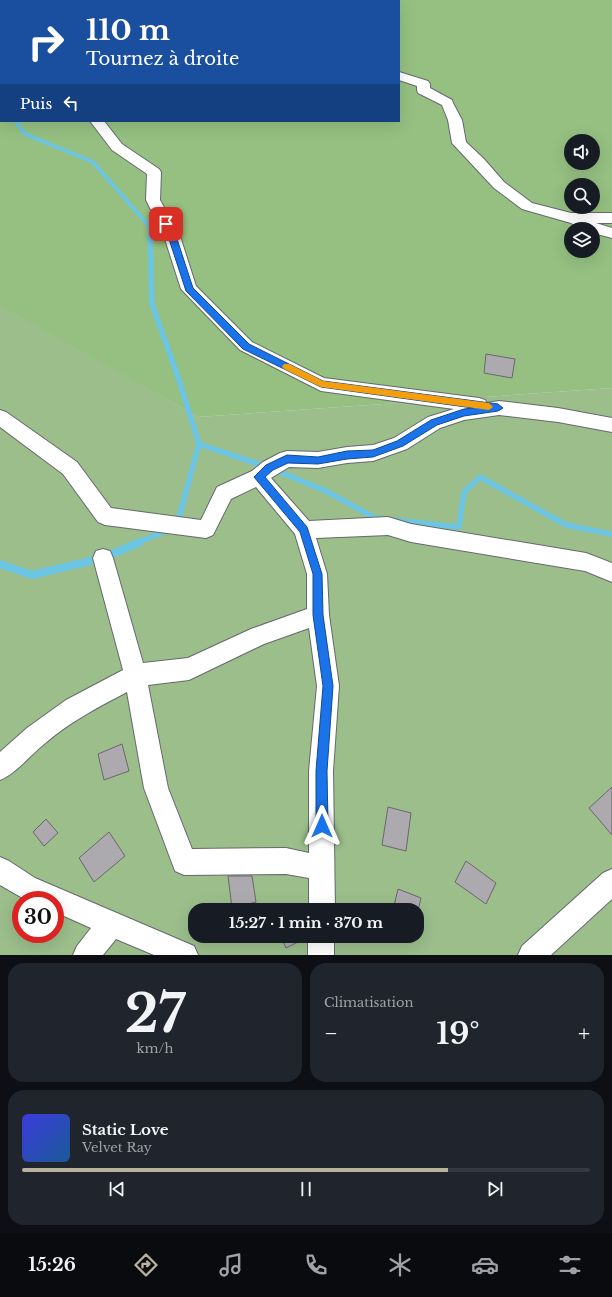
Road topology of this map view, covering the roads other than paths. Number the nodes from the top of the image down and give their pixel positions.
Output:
1 (400, 76) edge
2 (98, 122) edge
3 (570, 218) junction
4 (612, 218) edge
5 (612, 234) edge
6 (498, 408) junction
7 (0, 417) edge
8 (612, 425) edge
9 (259, 477) junction
10 (304, 530) junction
11 (103, 558) dead end
12 (612, 573) edge
13 (318, 615) junction
14 (135, 675) junction
15 (0, 768) edge
16 (322, 868) junction
17 (0, 870) edge
18 (612, 882) edge
19 (322, 903) edge
20 (112, 923) junction
21 (321, 943) edge
22 (86, 955) edge
23 (185, 955) edge
24 (321, 955) edge
25 (531, 955) edge

1 - 3 street
2 - 6 street
3 - 4 street
3 - 5 street
6 - 8 street
6 - 9 street
7 - 9 street
9 - 10 street
10 - 12 street
10 - 13 street
11 - 14 street
13 - 14 street
13 - 16 street
14 - 15 street
14 - 16 street
16 - 19 street
17 - 20 street
18 - 25 street
20 - 22 street
20 - 23 street
21 - 24 street

